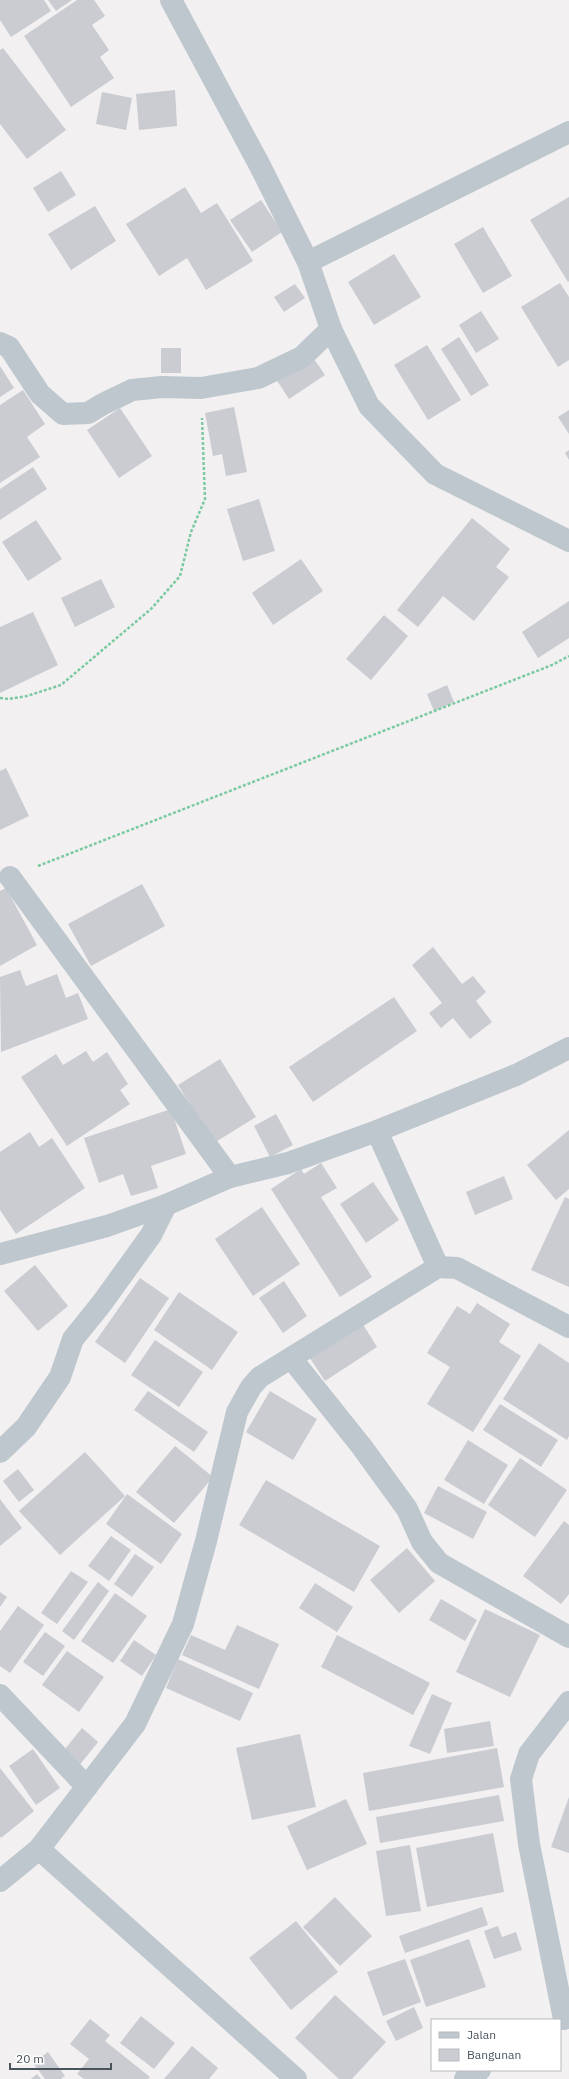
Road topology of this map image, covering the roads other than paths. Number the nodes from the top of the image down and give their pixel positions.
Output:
1 (172, 0) edge
2 (569, 132) edge
3 (308, 262) junction
4 (331, 329) junction
5 (0, 343) edge
6 (569, 541) edge
7 (10, 877) road end
8 (569, 1048) edge
9 (377, 1131) junction
10 (230, 1177) junction
11 (166, 1205) junction
12 (0, 1254) edge
13 (438, 1267) junction
14 (569, 1327) edge
15 (291, 1358) junction
16 (0, 1452) edge
17 (569, 1637) edge
18 (0, 1695) edge
19 (569, 1702) edge
20 (88, 1787) junction
21 (39, 1849) junction
22 (0, 1881) edge
23 (564, 2020) edge
24 (478, 2071) edge
25 (296, 2079) edge
26 (465, 2079) edge

1 - 3 street
2 - 3 street
3 - 4 street
4 - 5 street
4 - 6 street
7 - 10 street
8 - 9 street
9 - 10 street
9 - 13 street
10 - 11 street
11 - 12 street
11 - 16 street
13 - 14 street
13 - 15 street
15 - 17 street
15 - 20 street
18 - 20 street
19 - 23 street
20 - 21 street
21 - 22 street
21 - 25 street
24 - 26 street

